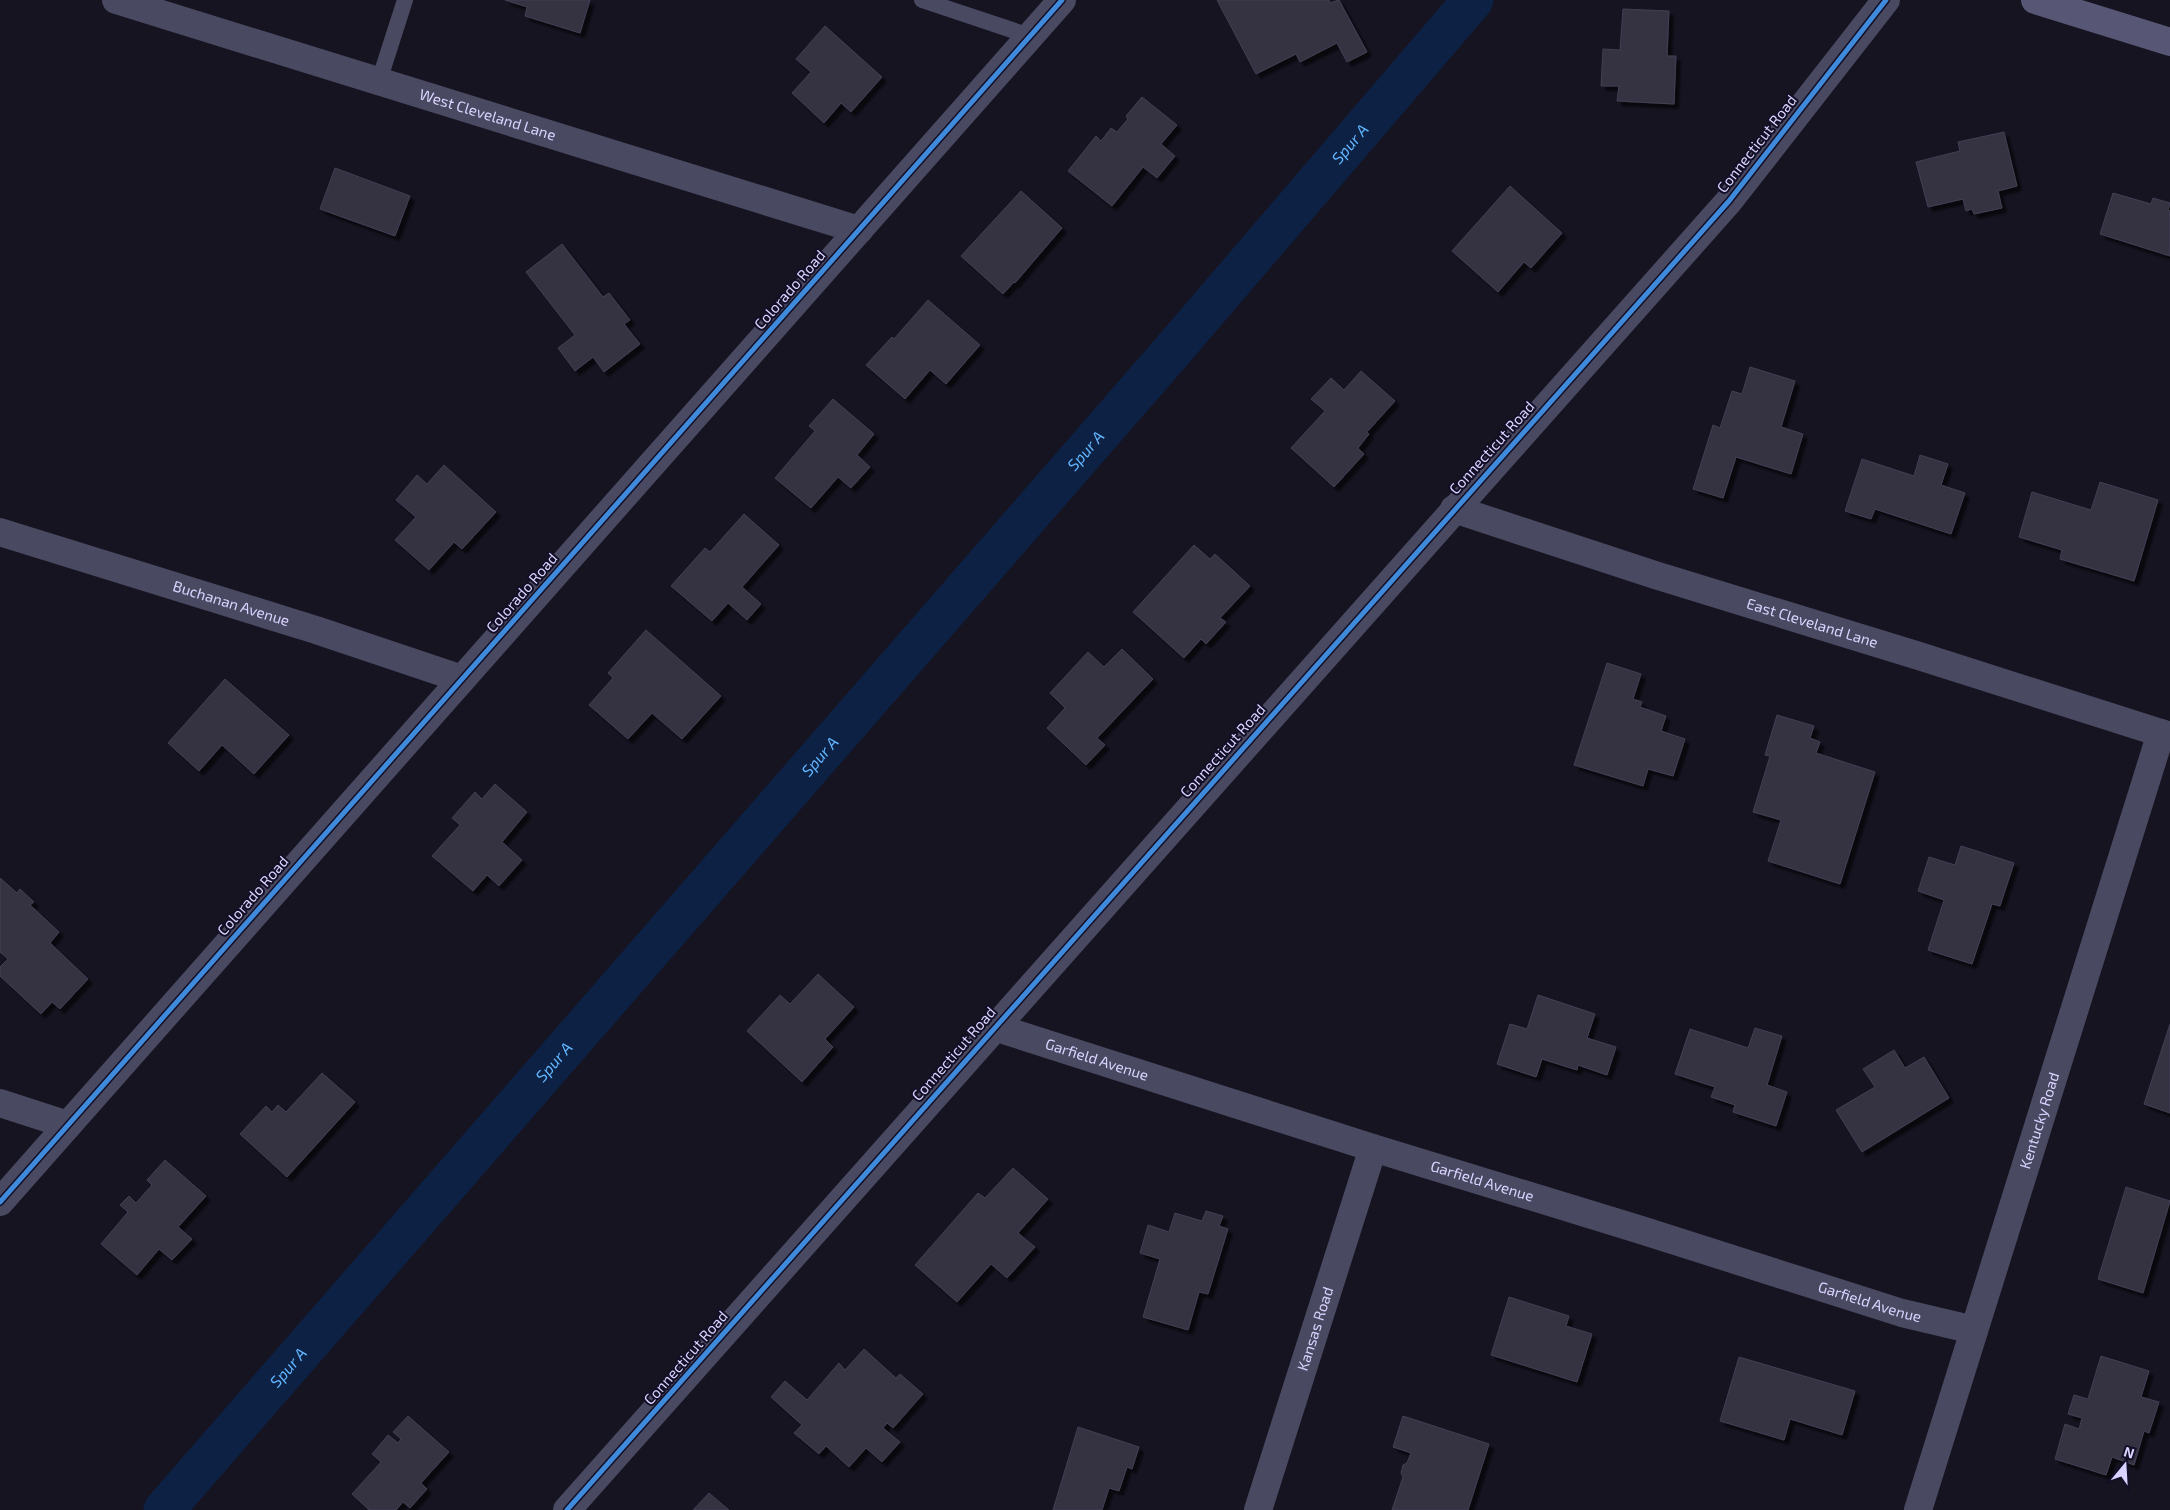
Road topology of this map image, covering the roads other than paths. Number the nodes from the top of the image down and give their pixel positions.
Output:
1 (116, 0) edge
2 (404, 0) edge
3 (922, 0) edge
4 (1062, 0) edge
5 (1886, 0) edge
6 (2035, 0) edge
7 (962, 6) edge
8 (1030, 36) junction
9 (2170, 42) edge
10 (379, 81) junction
11 (859, 230) junction
12 (1454, 509) junction
13 (0, 532) edge
14 (462, 679) junction
15 (2165, 734) edge
16 (994, 1027) junction
17 (0, 1103) edge
18 (68, 1125) junction
19 (1373, 1148) junction
20 (0, 1202) edge
21 (1974, 1330) junction
22 (567, 1510) edge
23 (1258, 1510) edge
24 (1918, 1510) edge

1 - 10 street, West Cleveland Lane
2 - 10 lane
3 - 7 lane
4 - 8 street, Colorado Road
5 - 12 street, Connecticut Road
6 - 9 main road
7 - 8 lane
8 - 11 street, Colorado Road
10 - 11 street, West Cleveland Lane
11 - 14 street, Colorado Road
12 - 15 street, East Cleveland Lane
12 - 16 street, Connecticut Road
13 - 14 street, Buchanan Avenue
14 - 18 street, Colorado Road
15 - 21 street, Kentucky Road
16 - 19 street, Garfield Avenue
16 - 22 street, Connecticut Road
17 - 18 street
18 - 20 street, Colorado Road
19 - 21 street, Garfield Avenue
19 - 23 street, Kansas Road
21 - 24 street, Kentucky Road

